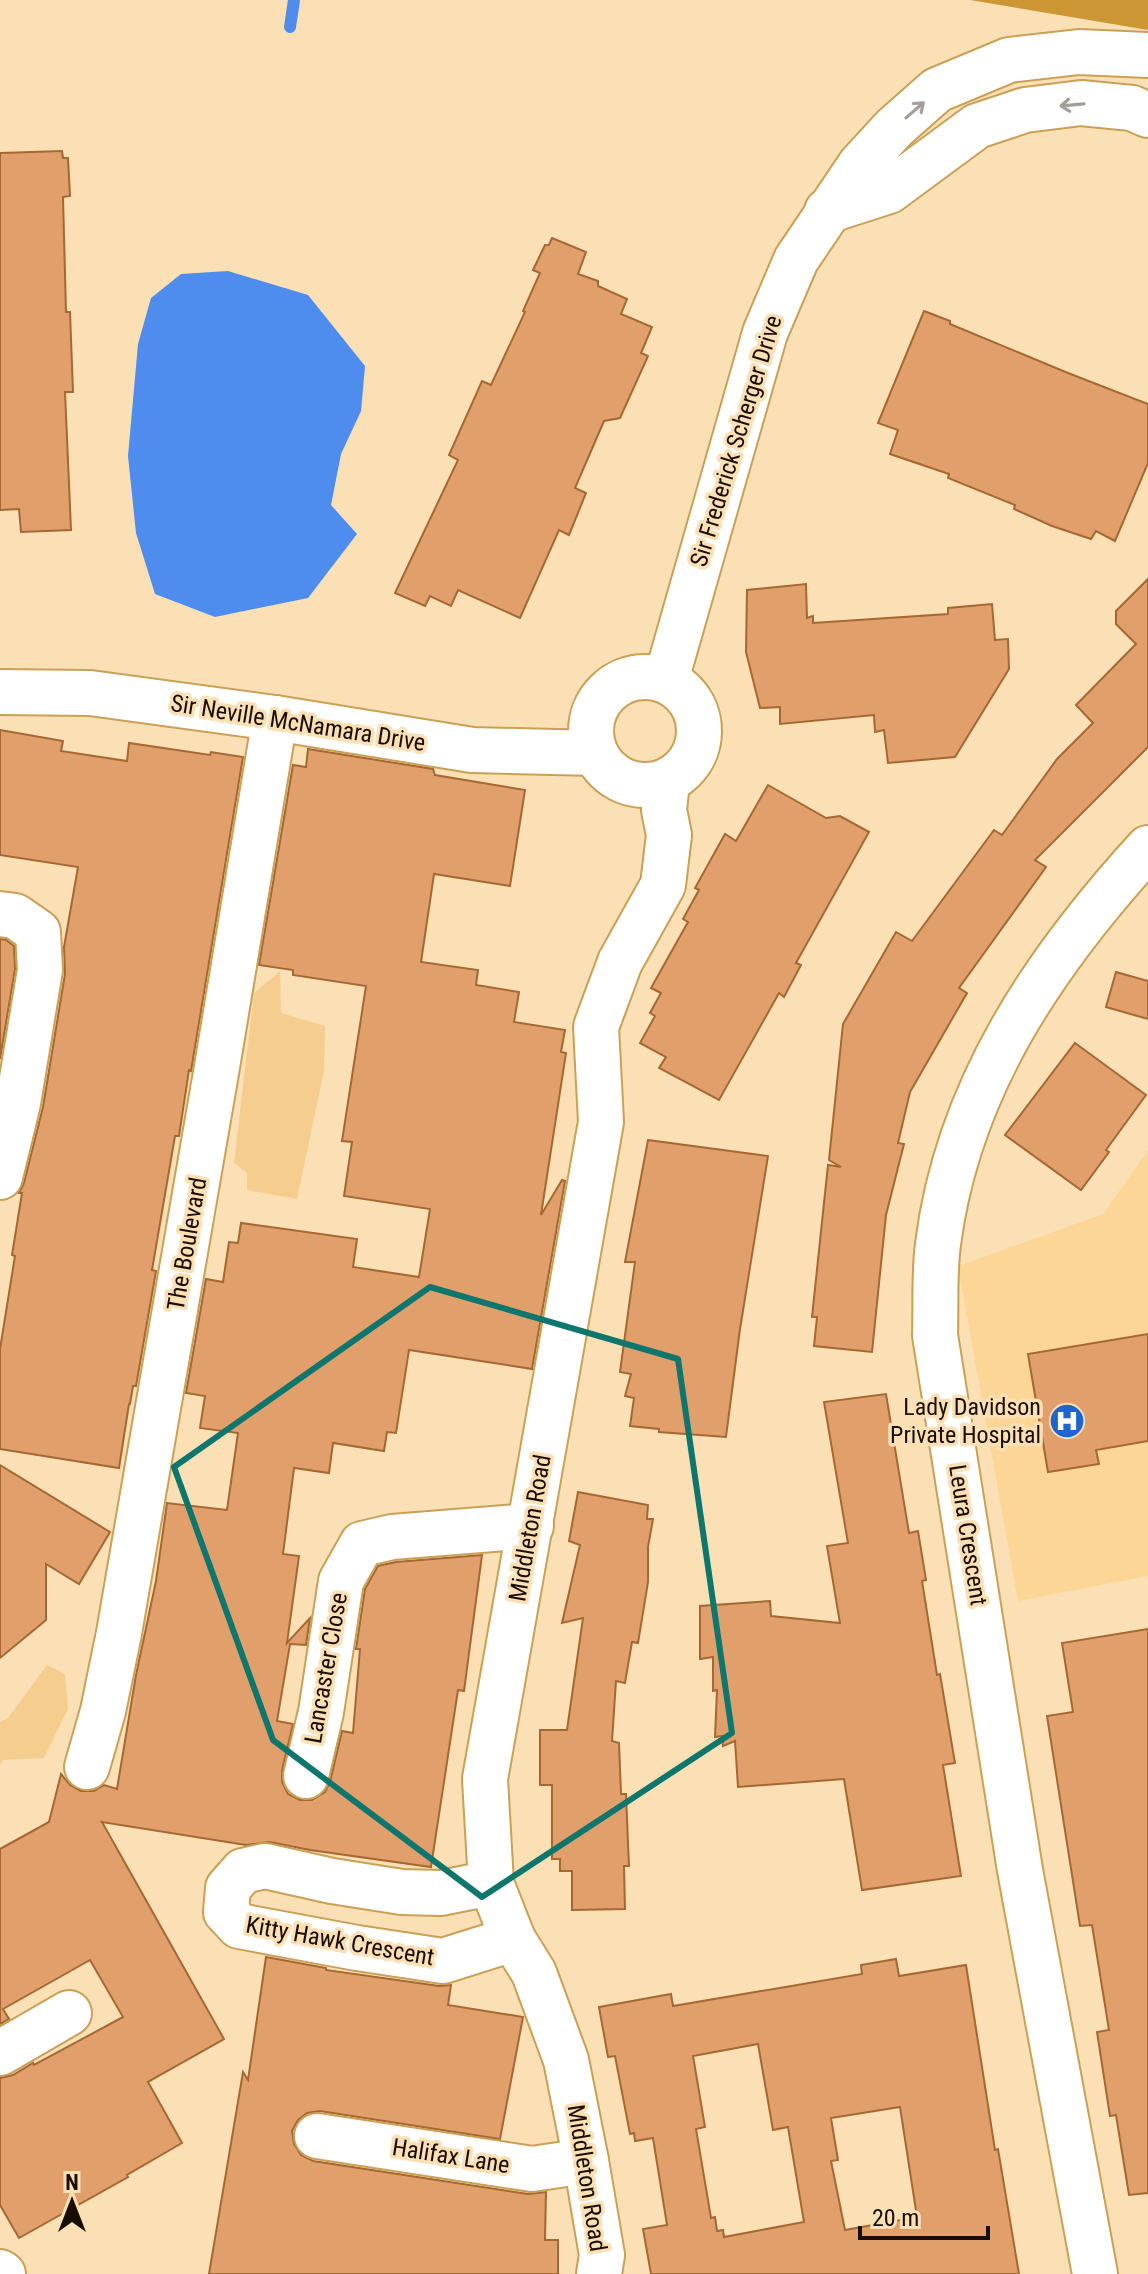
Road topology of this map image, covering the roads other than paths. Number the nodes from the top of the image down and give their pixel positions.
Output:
1 (1148, 55) edge
2 (1148, 115) edge
3 (827, 211) junction
4 (666, 680) junction
5 (0, 692) edge
6 (275, 718) junction
7 (595, 753) junction
8 (667, 781) junction
9 (1148, 848) edge
10 (0, 914) edge
11 (0, 1177) edge
12 (531, 1526) junction
13 (87, 1767) dead end
14 (306, 1776) dead end
15 (491, 1883) junction
16 (513, 1939) junction
17 (69, 2013) dead end
18 (0, 2053) edge
19 (317, 2136) dead end
20 (586, 2161) junction
21 (599, 2274) edge
22 (1095, 2274) edge

3 -> 1 street, Sir Frederick Scherger Drive
2 -> 3 street
3 - 4 street, Sir Frederick Scherger Drive
4 - 7 street
4 - 8 street
5 - 6 street, Sir Neville McNamara Drive
6 - 7 street, Sir Neville McNamara Drive
6 - 13 street, The Boulevard
7 - 8 street
8 - 12 street, Middleton Road
9 - 22 street, Leura Crescent
10 - 11 street
12 - 14 street, Lancaster Close
12 - 15 street, Middleton Road
15 - 16 street, Middleton Road
15 - 16 street, Kitty Hawk Crescent
16 - 20 street, Middleton Road
17 - 18 street
19 - 20 street, Halifax Lane
20 - 21 street, Middleton Road

